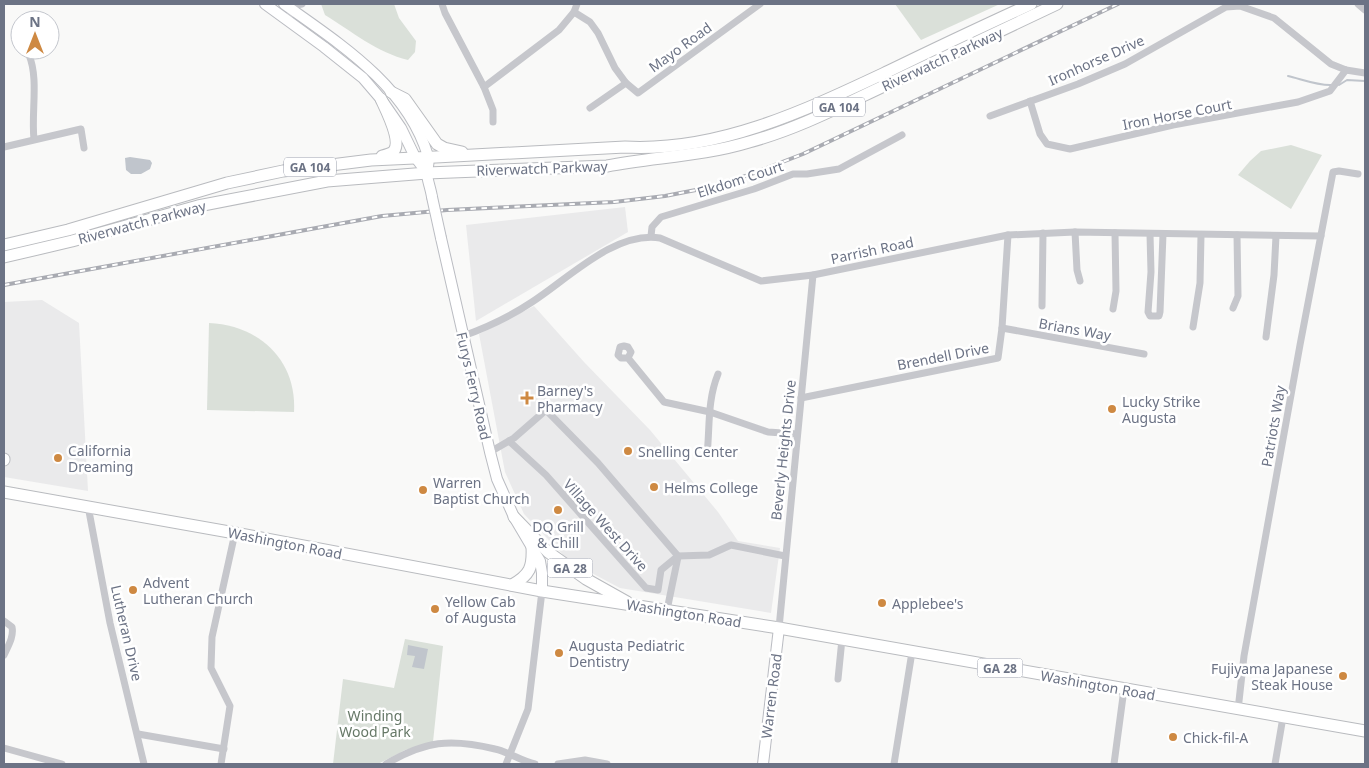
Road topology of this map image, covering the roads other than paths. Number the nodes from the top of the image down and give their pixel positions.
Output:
1 (265, 4) edge
2 (442, 4) edge
3 (577, 4) edge
4 (760, 4) edge
5 (1031, 4) edge
6 (1057, 4) edge
7 (1358, 4) edge
8 (294, 5) edge
9 (1365, 10) edge
10 (574, 12) junction
11 (287, 20) junction
12 (31, 60) edge
13 (1346, 70) junction
14 (1365, 73) edge
15 (626, 83) junction
16 (484, 87) junction
17 (392, 92) junction
18 (381, 99) junction
19 (1030, 101) junction
20 (590, 108) dead end
21 (990, 116) dead end
22 (493, 122) dead end
23 (902, 135) dead end
24 (34, 140) junction
25 (4, 147) edge
26 (84, 148) dead end
27 (479, 155) junction
28 (415, 157) junction
29 (429, 158) junction
30 (371, 160) junction
31 (427, 173) junction
32 (1358, 174) dead end
33 (1075, 232) junction
34 (1043, 233) junction
35 (1116, 233) junction
36 (1150, 234) junction
37 (1163, 234) junction
38 (1008, 235) junction
39 (1201, 235) junction
40 (1238, 235) junction
41 (650, 236) junction
42 (1276, 236) junction
43 (1321, 236) junction
44 (4, 245) edge
45 (4, 257) edge
46 (813, 275) junction
47 (1080, 281) dead end
48 (1042, 306) dead end
49 (1233, 308) dead end
50 (1113, 309) dead end
51 (1193, 326) dead end
52 (1002, 328) junction
53 (463, 336) junction
54 (1266, 337) dead end
55 (1144, 354) dead end
56 (628, 358) dead end
57 (718, 374) dead end
58 (801, 398) junction
59 (710, 412) junction
60 (797, 434) junction
61 (509, 441) junction
62 (490, 452) junction
63 (707, 455) dead end
64 (4, 492) edge
65 (88, 506) junction
66 (514, 517) junction
67 (235, 533) junction
68 (532, 547) junction
69 (678, 556) junction
70 (785, 556) junction
71 (512, 585) junction
72 (542, 591) junction
73 (636, 606) junction
74 (667, 610) junction
75 (4, 621) edge
76 (779, 628) junction
77 (842, 639) junction
78 (912, 652) junction
79 (4, 654) edge
80 (838, 679) dead end
81 (1124, 689) junction
82 (1238, 710) junction
83 (1283, 717) junction
84 (1365, 731) edge
85 (138, 734) junction
86 (4, 748) edge
87 (224, 748) junction
88 (510, 755) junction
89 (62, 764) edge
90 (144, 764) edge
91 (221, 764) edge
92 (386, 764) edge
93 (506, 764) edge
94 (535, 764) edge
95 (558, 764) edge
96 (607, 764) edge
97 (763, 764) edge
98 (894, 764) edge
99 (1114, 764) edge
100 (1275, 764) edge

1 - 11 main road, Furys Ferry Road / GA 28
2 - 16 street
3 - 10 street
4 - 15 street, Mayo Road
5 - 27 main road, Riverwatch Parkway / GA 104
6 - 31 main road, Riverwatch Parkway / GA 104
7 - 9 street
8 - 11 street
8 - 17 main road
10 - 15 street
10 - 16 street
11 - 18 main road, Furys Ferry Road / GA 28
12 - 24 street
13 - 14 street, Ironhorse Drive
13 - 19 street, Ironhorse Drive
13 - 19 street, Iron Horse Court
15 - 20 street
16 - 22 street
17 - 27 main road
17 - 29 main road
18 - 28 main road, Furys Ferry Road / GA 28
18 - 30 main road
19 - 21 street, Ironhorse Drive
23 - 41 street, Elkdom Court
24 - 25 street
24 - 26 street
27 - 29 main road, Riverwatch Parkway / GA 104
28 - 29 main road, Riverwatch Parkway / GA 104
28 - 30 main road, Riverwatch Parkway / GA 104
28 - 31 main road, Furys Ferry Road / GA 28
29 - 31 main road, Furys Ferry Road / GA 28
30 - 44 main road, Riverwatch Parkway / GA 104
31 - 45 main road, Riverwatch Parkway / GA 104
31 - 53 main road, Furys Ferry Road / GA 28, bridge
32 - 43 street, Patriots Way
33 - 34 street, Parrish Road
33 - 35 street, Parrish Road
33 - 47 street
34 - 38 street, Parrish Road
34 - 48 street
35 - 36 street, Parrish Road
35 - 50 street
36 - 37 street, Parrish Road
36 - 37 street
37 - 39 street, Parrish Road
38 - 46 street, Parrish Road
38 - 52 street, Brendell Drive
39 - 40 street, Parrish Road
39 - 51 street
40 - 42 street, Parrish Road
40 - 49 street
41 - 46 street, Parrish Road
41 - 53 street
42 - 43 street, Parrish Road
42 - 54 street
43 - 82 street, Patriots Way
46 - 58 street, Beverly Heights Drive
52 - 55 street, Brians Way
52 - 58 street, Brendell Drive
53 - 62 main road, Furys Ferry Road / GA 28
56 - 59 street
57 - 59 street
58 - 60 street, Beverly Heights Drive
59 - 60 street
59 - 63 street
60 - 70 street, Beverly Heights Drive
61 - 62 street
61 - 69 street
61 - 69 street, Village West Drive
62 - 66 main road, Furys Ferry Road / GA 28
64 - 65 main road, Washington Road
65 - 67 main road, Washington Road
65 - 85 street, Lutheran Drive
66 - 68 main road, Furys Ferry Road / GA 28
66 - 73 main road, GA 28
67 - 71 main road, Washington Road
67 - 87 street
68 - 71 main road
68 - 72 main road, Furys Ferry Road / GA 28
69 - 70 street
69 - 74 street
70 - 76 street, Beverly Heights Drive
71 - 72 main road, Washington Road
72 - 73 main road, Washington Road / GA 28
72 - 88 street
73 - 74 main road, Washington Road / GA 28
74 - 76 main road, Washington Road / GA 28
75 - 79 street
76 - 77 main road, Washington Road / GA 28
76 - 97 main road, Warren Road
77 - 78 main road, Washington Road / GA 28
77 - 80 street
78 - 81 main road, Washington Road / GA 28
78 - 98 street
81 - 82 main road, Washington Road / GA 28
81 - 99 street
82 - 83 main road, Washington Road / GA 28
83 - 84 main road, Washington Road / GA 28
83 - 100 street
85 - 87 street
85 - 90 street, Lutheran Drive
86 - 89 street
87 - 91 street
88 - 92 street
88 - 93 street
88 - 94 street
95 - 96 street

